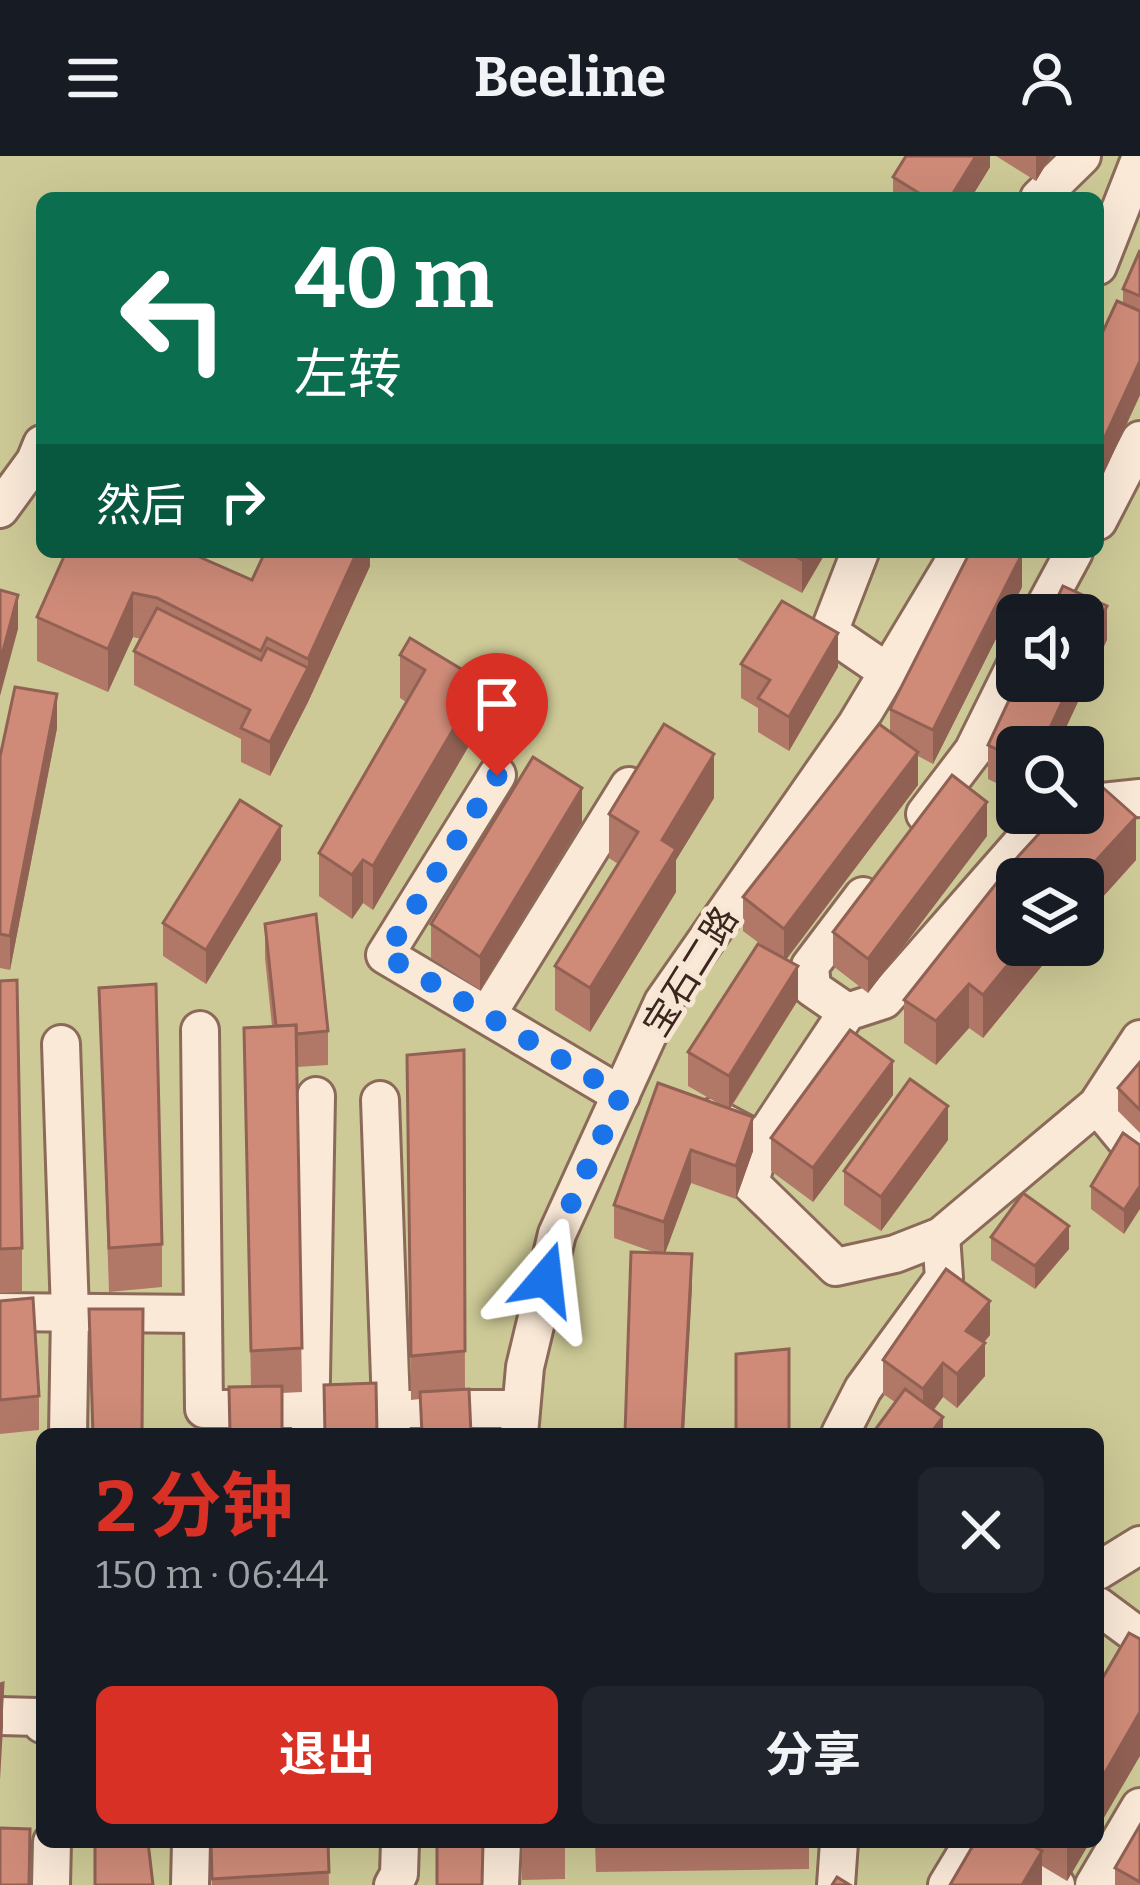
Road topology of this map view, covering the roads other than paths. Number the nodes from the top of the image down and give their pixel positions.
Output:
1 (1082, 156) edge
2 (1140, 160) edge
3 (1045, 192) edge
4 (1104, 251) edge
5 (1140, 440) edge
6 (36, 459) edge
7 (0, 509) edge
8 (1104, 509) edge
9 (858, 558) edge
10 (956, 558) edge
11 (1071, 558) edge
12 (1051, 594) edge
13 (889, 673) junction
14 (998, 702) edge
15 (497, 776) dead end
16 (629, 785) edge
17 (1140, 798) edge
18 (1104, 802) edge
19 (1030, 834) edge
20 (905, 840) edge
21 (878, 876) edge
22 (848, 1012) junction
23 (487, 1015) junction
24 (200, 1030) dead end
25 (1140, 1039) edge
26 (61, 1044) dead end
27 (626, 1084) junction
28 (316, 1096) dead end
29 (380, 1100) dead end
30 (1097, 1105) junction
31 (761, 1142) junction
32 (1140, 1157) edge
33 (941, 1236) junction
34 (0, 1312) edge
35 (70, 1312) junction
36 (203, 1314) junction
37 (311, 1421) edge
38 (391, 1421) edge
39 (204, 1422) edge
40 (520, 1422) edge
41 (68, 1428) edge
42 (843, 1428) edge
43 (1140, 1545) edge
44 (1104, 1567) edge
45 (1104, 1610) edge
46 (1140, 1637) edge
47 (0, 1716) edge
48 (36, 1717) edge
49 (1140, 1807) edge
50 (52, 1848) edge
51 (191, 1848) edge
52 (400, 1848) edge
53 (502, 1848) edge
54 (839, 1848) edge
55 (969, 1848) edge
56 (997, 1848) edge
57 (51, 1885) edge
58 (190, 1885) edge
59 (392, 1885) edge
60 (500, 1885) edge
61 (836, 1885) edge
62 (947, 1885) edge
63 (1056, 1885) edge
64 (1094, 1885) edge

1 - 3 street
2 - 4 street
5 - 8 street
6 - 7 street
9 - 13 street
10 - 13 street, 宝石二路
11 - 12 street
13 - 27 street, 宝石二路
14 - 20 street
15 - 23 street
16 - 23 street
17 - 18 street
19 - 22 street
21 - 22 street
22 - 31 street
23 - 27 street
24 - 36 street
25 - 30 street
26 - 35 street
27 - 31 street
27 - 40 street, 宝石二路
28 - 37 street
29 - 38 street
30 - 32 street
30 - 33 street
31 - 33 street
33 - 42 street
34 - 35 street
35 - 36 street
35 - 41 street
36 - 39 street
37 - 38 street
37 - 39 street
38 - 40 street
43 - 44 street
45 - 46 street
47 - 48 street
49 - 64 street
50 - 57 street
51 - 58 street
52 - 59 street
53 - 60 street
54 - 61 street
55 - 62 street
56 - 63 street

